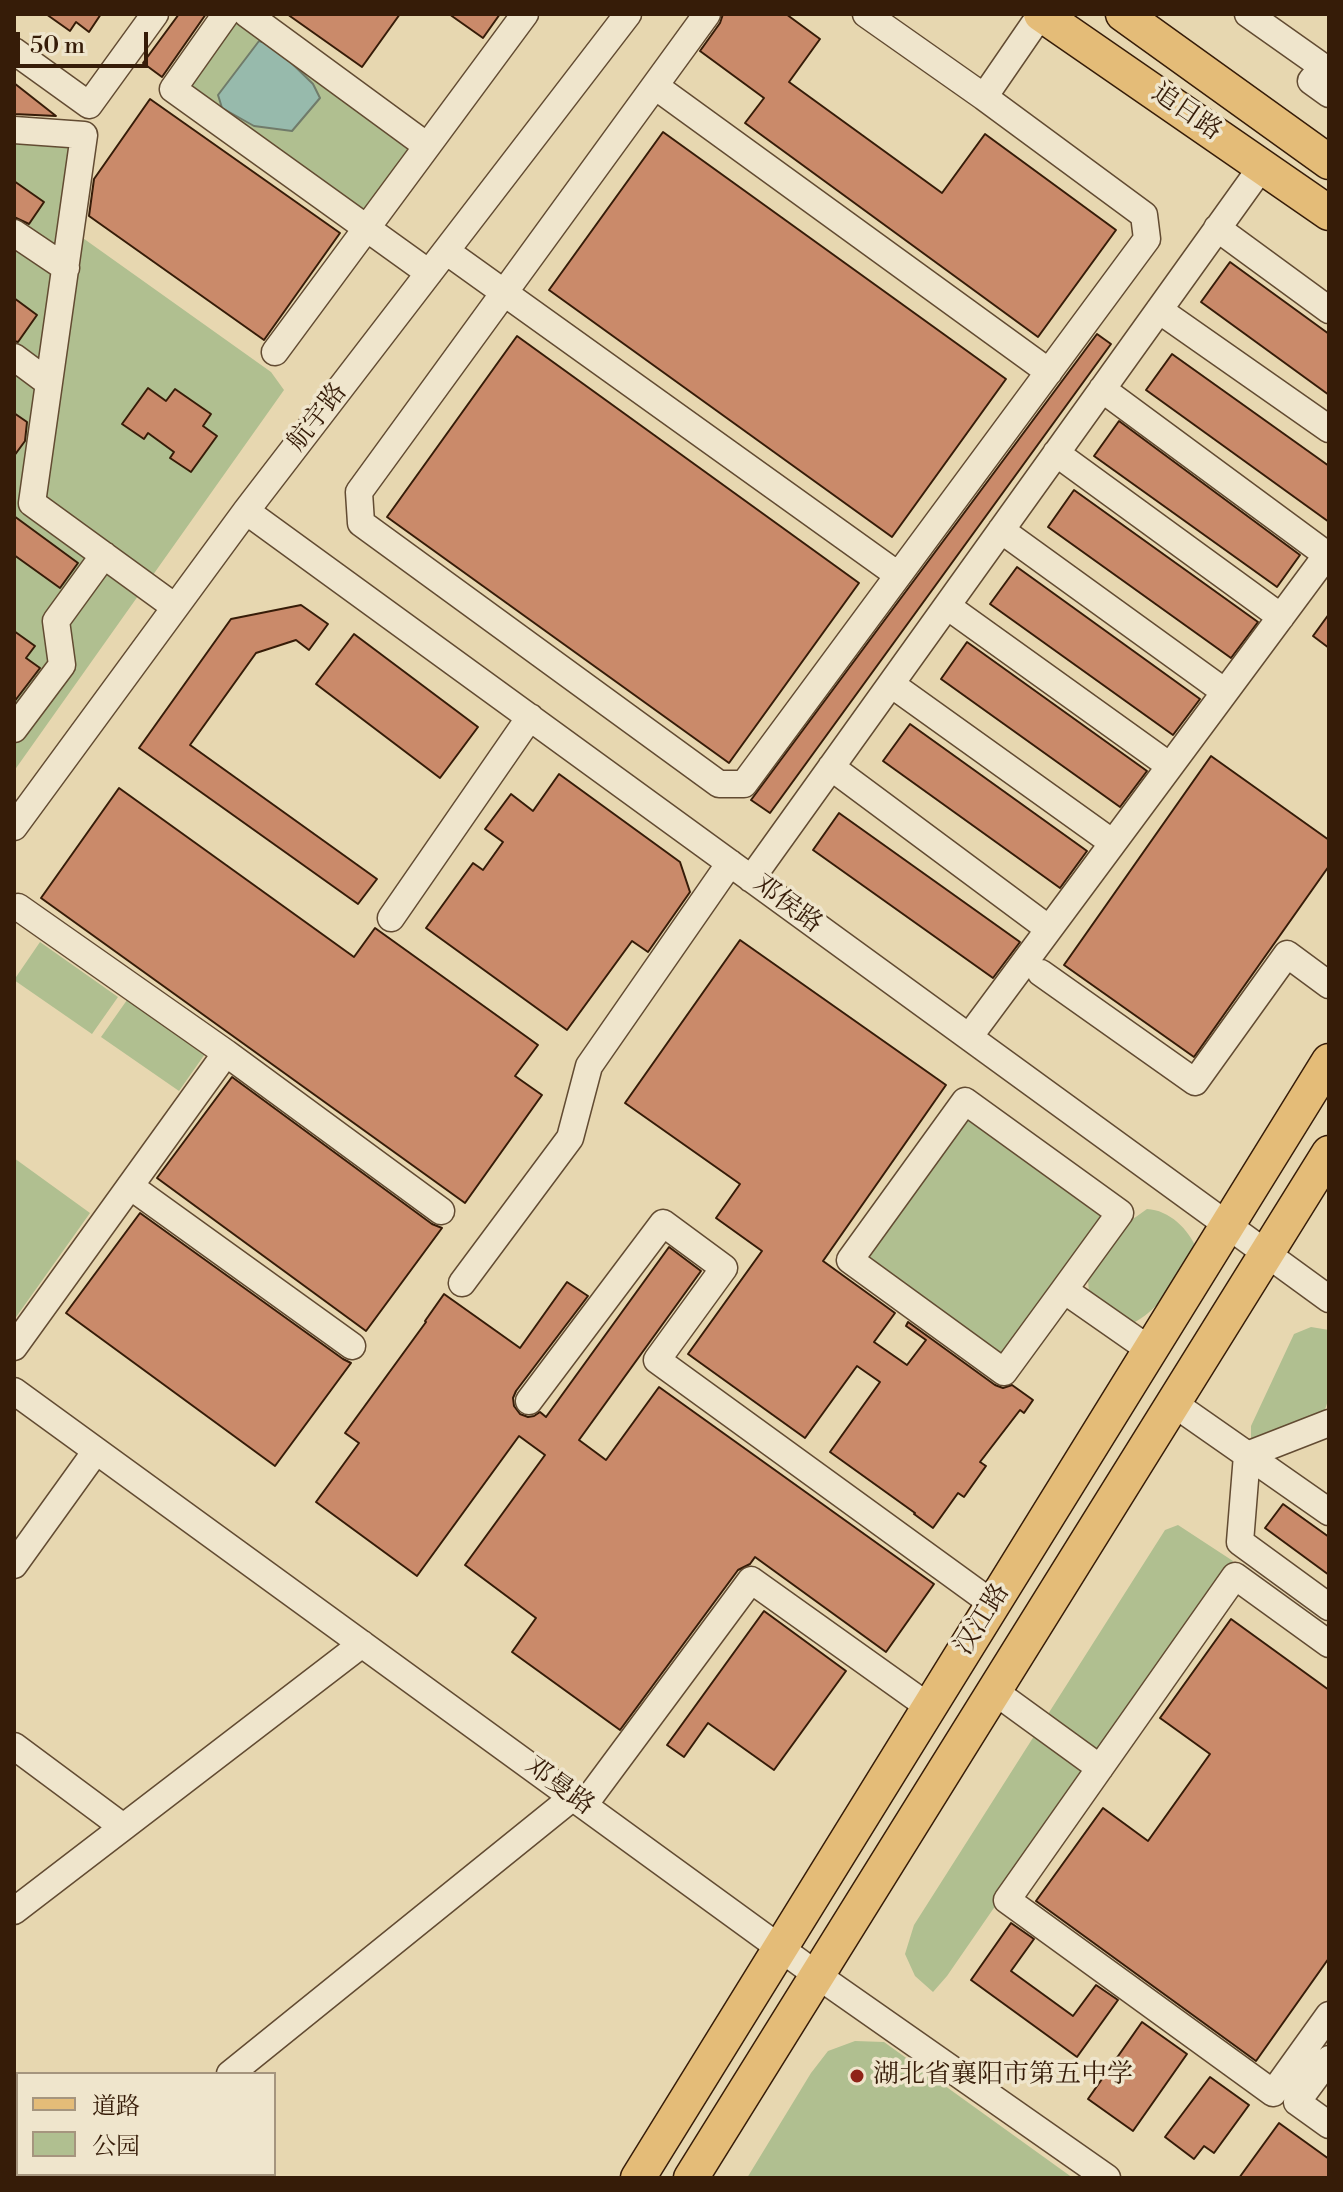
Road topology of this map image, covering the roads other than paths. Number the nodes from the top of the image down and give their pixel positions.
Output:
1 (155, 14) edge
2 (226, 14) edge
3 (247, 14) edge
4 (525, 14) edge
5 (628, 14) edge
6 (707, 14) edge
7 (866, 14) edge
8 (1041, 14) edge
9 (1123, 14) edge
10 (1248, 14) edge
11 (14, 51) edge
12 (655, 86) junction
13 (1329, 94) edge
14 (984, 97) junction
15 (14, 130) edge
16 (427, 146) junction
17 (1329, 162) edge
18 (1263, 165) junction
19 (1329, 213) edge
20 (367, 228) junction
21 (1217, 228) junction
22 (14, 233) edge
23 (446, 251) junction
24 (66, 268) junction
25 (429, 273) junction
26 (504, 294) junction
27 (1159, 310) junction
28 (1329, 310) edge
29 (275, 352) dead end
30 (14, 357) edge
31 (1049, 372) junction
32 (49, 383) junction
33 (1102, 389) junction
34 (1329, 429) edge
35 (1056, 453) junction
36 (23, 497) edge
37 (246, 511) junction
38 (1001, 530) junction
39 (1328, 554) edge
40 (104, 555) junction
41 (898, 575) junction
42 (947, 606) junction
43 (175, 607) junction
44 (1281, 617) junction
45 (891, 684) junction
46 (1225, 692) junction
47 (530, 717) junction
48 (14, 729) edge
49 (1170, 766) junction
50 (831, 767) junction
51 (14, 827) edge
52 (1113, 843) junction
53 (741, 871) junction
54 (18, 907) dead end
55 (391, 918) dead end
56 (1049, 929) junction
57 (1041, 973) dead end
58 (1329, 985) edge
59 (969, 1037) junction
60 (226, 1053) junction
61 (1329, 1061) edge
62 (1329, 1153) edge
63 (130, 1186) junction
64 (441, 1211) dead end
65 (1227, 1225) junction
66 (1266, 1254) junction
67 (462, 1283) dead end
68 (1064, 1290) junction
69 (1329, 1299) edge
70 (352, 1346) dead end
71 (14, 1347) edge
72 (1150, 1350) junction
73 (14, 1391) edge
74 (529, 1401) dead end
75 (1173, 1403) junction
76 (1329, 1423) edge
77 (96, 1451) junction
78 (1247, 1455) junction
79 (1329, 1512) edge
80 (14, 1565) edge
81 (993, 1604) junction
82 (1329, 1607) edge
83 (362, 1644) junction
84 (1329, 1644) edge
85 (994, 1691) junction
86 (929, 1707) junction
87 (14, 1746) edge
88 (1100, 1768) junction
89 (578, 1801) junction
90 (123, 1827) junction
91 (14, 1911) edge
92 (780, 1948) junction
93 (817, 1975) junction
94 (1329, 2015) edge
95 (1329, 2059) edge
96 (233, 2072) edge
97 (1329, 2125) edge
98 (638, 2178) edge
99 (691, 2178) edge
100 (1107, 2178) edge

1 - 11 street
2 - 20 street
3 - 16 street
4 - 16 street
5 - 23 street, 航宇路
6 - 12 street
7 - 14 street
8 - 14 street
8 - 18 main road, 追日路
9 - 17 main road, 追日路
10 - 13 street
12 - 26 street
12 - 31 street
14 - 31 street
15 - 24 street
16 - 20 street
18 - 19 main road, 追日路
18 - 21 street
20 - 25 street
20 - 29 street
21 - 27 street
21 - 28 street
22 - 24 street
23 - 25 street, 航宇路
23 - 26 street
24 - 32 street
25 - 37 street, 航宇路
26 - 41 street
26 - 41 street
27 - 33 street
27 - 34 street
30 - 32 street
31 - 41 street
32 - 36 street
33 - 35 street
33 - 39 street
35 - 38 street
35 - 44 street
36 - 40 street
37 - 43 street, 航宇路
37 - 47 street, 邓侯路
38 - 42 street
38 - 46 street
39 - 44 street
40 - 43 street
40 - 48 street
42 - 45 street
42 - 49 street
43 - 51 street, 航宇路
44 - 46 street
45 - 50 street
45 - 52 street
46 - 49 street
47 - 53 street, 邓侯路
47 - 55 street
49 - 52 street
50 - 53 street
50 - 56 street
52 - 56 street
53 - 59 street, 邓侯路
53 - 67 street
54 - 60 street
56 - 59 street
57 - 58 street
59 - 65 street, 邓侯路
60 - 63 street
60 - 64 street
61 - 65 main road, 汉江路
62 - 66 main road, 汉江路
63 - 70 street
63 - 71 street
65 - 66 street, 邓侯路
65 - 72 main road, 汉江路
66 - 69 street, 邓侯路
66 - 75 main road, 汉江路
68 - 68 street
68 - 72 street
72 - 81 main road, 汉江路
73 - 77 street, 邓曼路
74 - 81 street
75 - 78 street
75 - 85 main road, 汉江路
76 - 78 street
77 - 80 street
77 - 83 street, 邓曼路
78 - 79 street
78 - 82 street
81 - 86 main road, 汉江路
83 - 89 street, 邓曼路
83 - 90 street
84 - 88 street
85 - 88 street
85 - 93 main road, 汉江路
86 - 89 street
86 - 92 main road, 汉江路
87 - 90 street
88 - 94 street
89 - 92 street, 邓曼路
89 - 96 street
90 - 91 street
92 - 93 street, 邓曼路
92 - 98 main road, 汉江路
93 - 99 main road, 汉江路
93 - 100 street, 邓曼路
95 - 97 street

